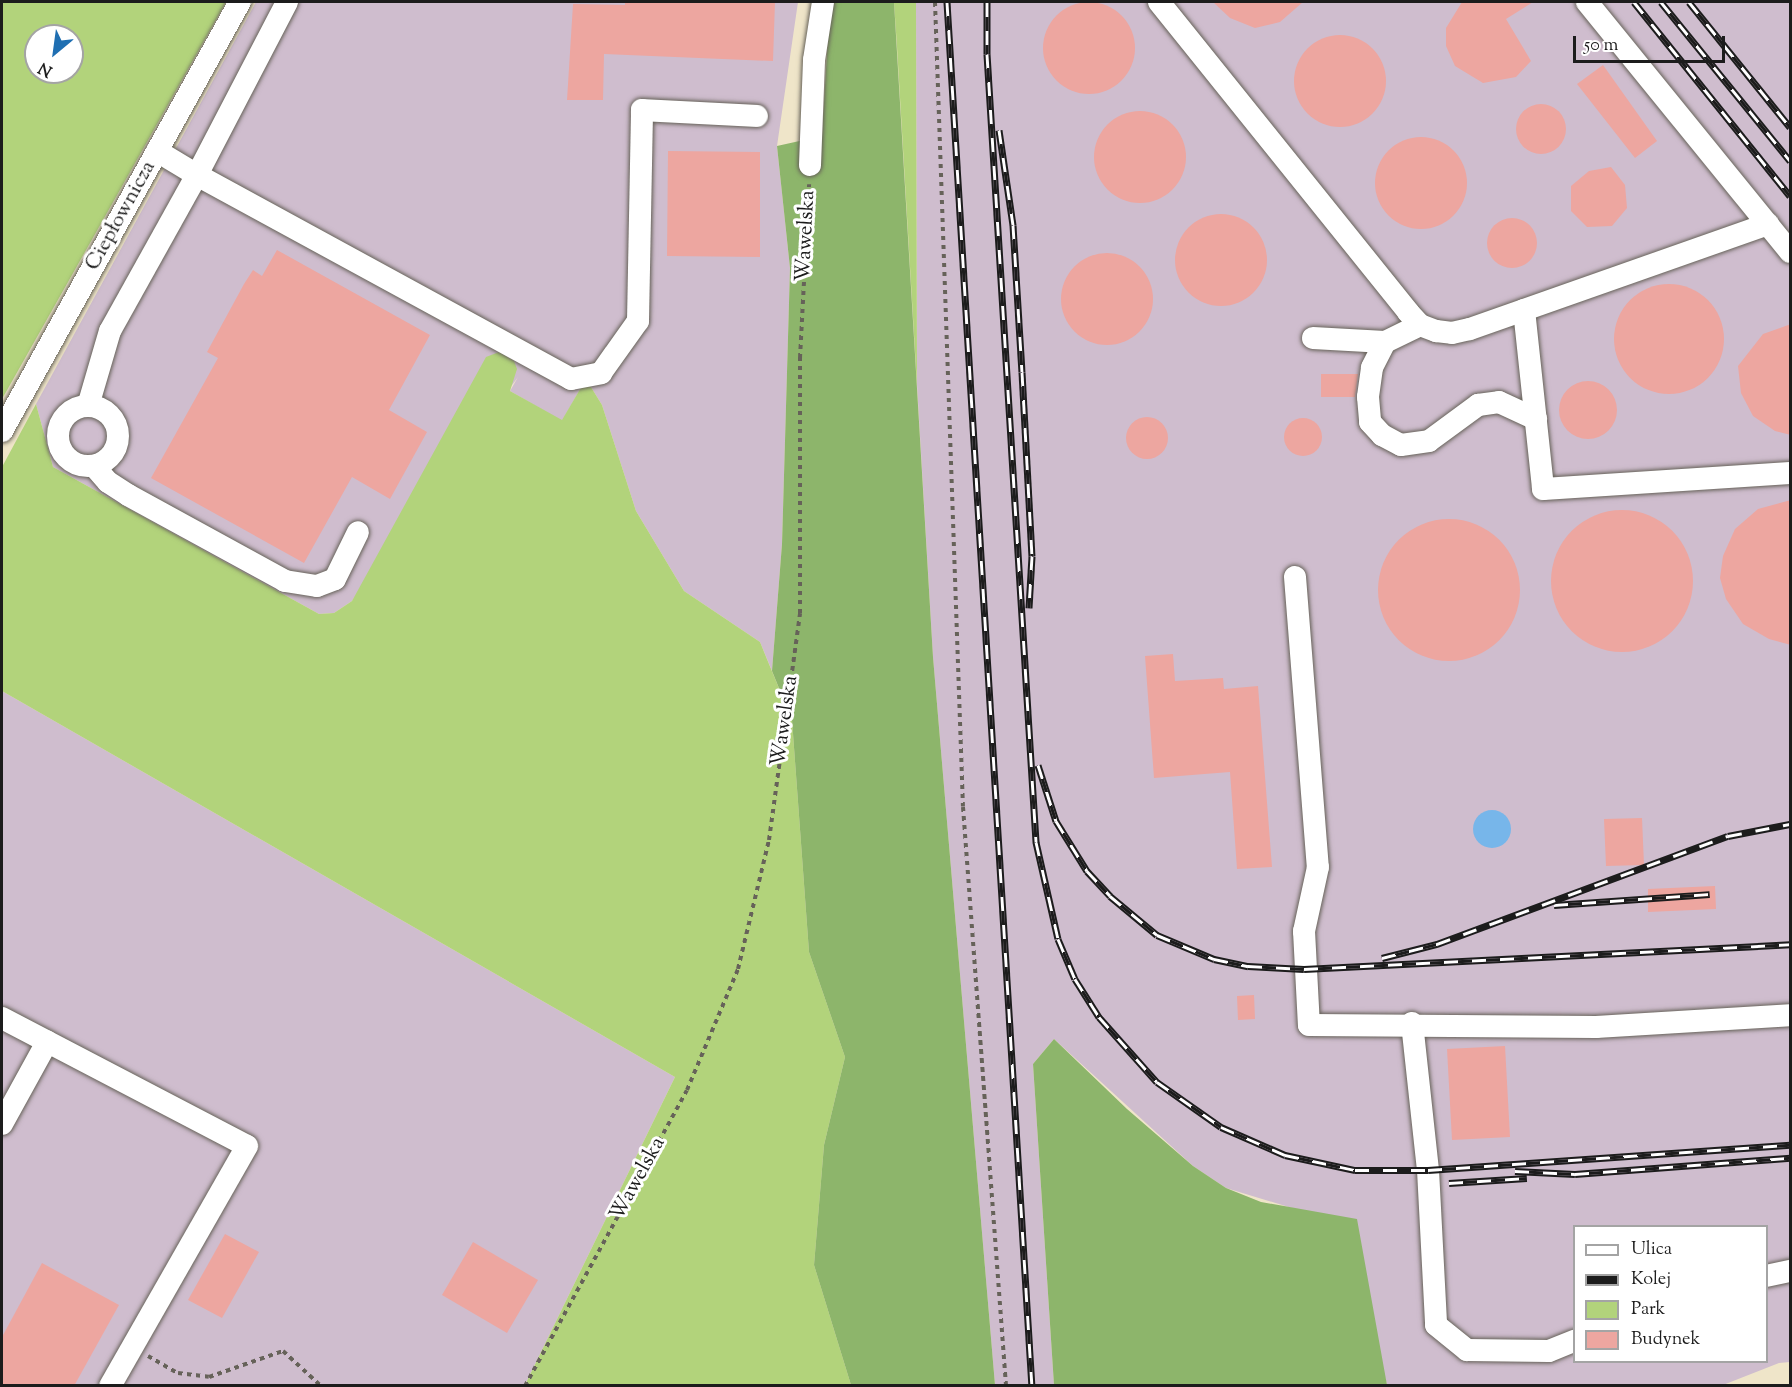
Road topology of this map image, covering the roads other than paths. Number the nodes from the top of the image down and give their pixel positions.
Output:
1 (240, 2) edge
2 (287, 2) edge
3 (823, 2) edge
4 (1159, 2) edge
5 (1587, 2) edge
6 (757, 116) dead end
7 (157, 151) junction
8 (810, 165) road end
9 (197, 175) junction
10 (1768, 224) junction
11 (1791, 252) edge
12 (1524, 310) junction
13 (1420, 325) junction
14 (1313, 338) dead end
15 (1385, 342) junction
16 (88, 406) junction
17 (1536, 419) junction
18 (2, 431) edge
19 (94, 466) junction
20 (1791, 474) edge
21 (358, 532) dead end
22 (1295, 577) dead end
23 (1791, 1015) edge
24 (2, 1018) edge
25 (1412, 1023) junction
26 (47, 1042) junction
27 (2, 1124) edge
28 (1791, 1271) edge
29 (1768, 1276) edge
30 (1573, 1342) edge
31 (110, 1386) edge

1 - 7 lane, Ciepłownicza
2 - 9 lane
3 - 8 lane, Wawelska
4 - 13 lane
5 - 10 lane
6 - 9 lane
7 - 9 lane
7 - 18 lane, Ciepłownicza
9 - 16 lane
10 - 11 lane
10 - 12 lane
12 - 13 lane
12 - 17 lane
13 - 15 lane
14 - 15 lane
15 - 17 lane
16 - 19 lane
16 - 19 lane
17 - 20 lane
19 - 21 lane
22 - 25 lane
23 - 25 lane
24 - 26 lane
25 - 30 lane
26 - 27 lane
26 - 31 lane
28 - 29 lane

